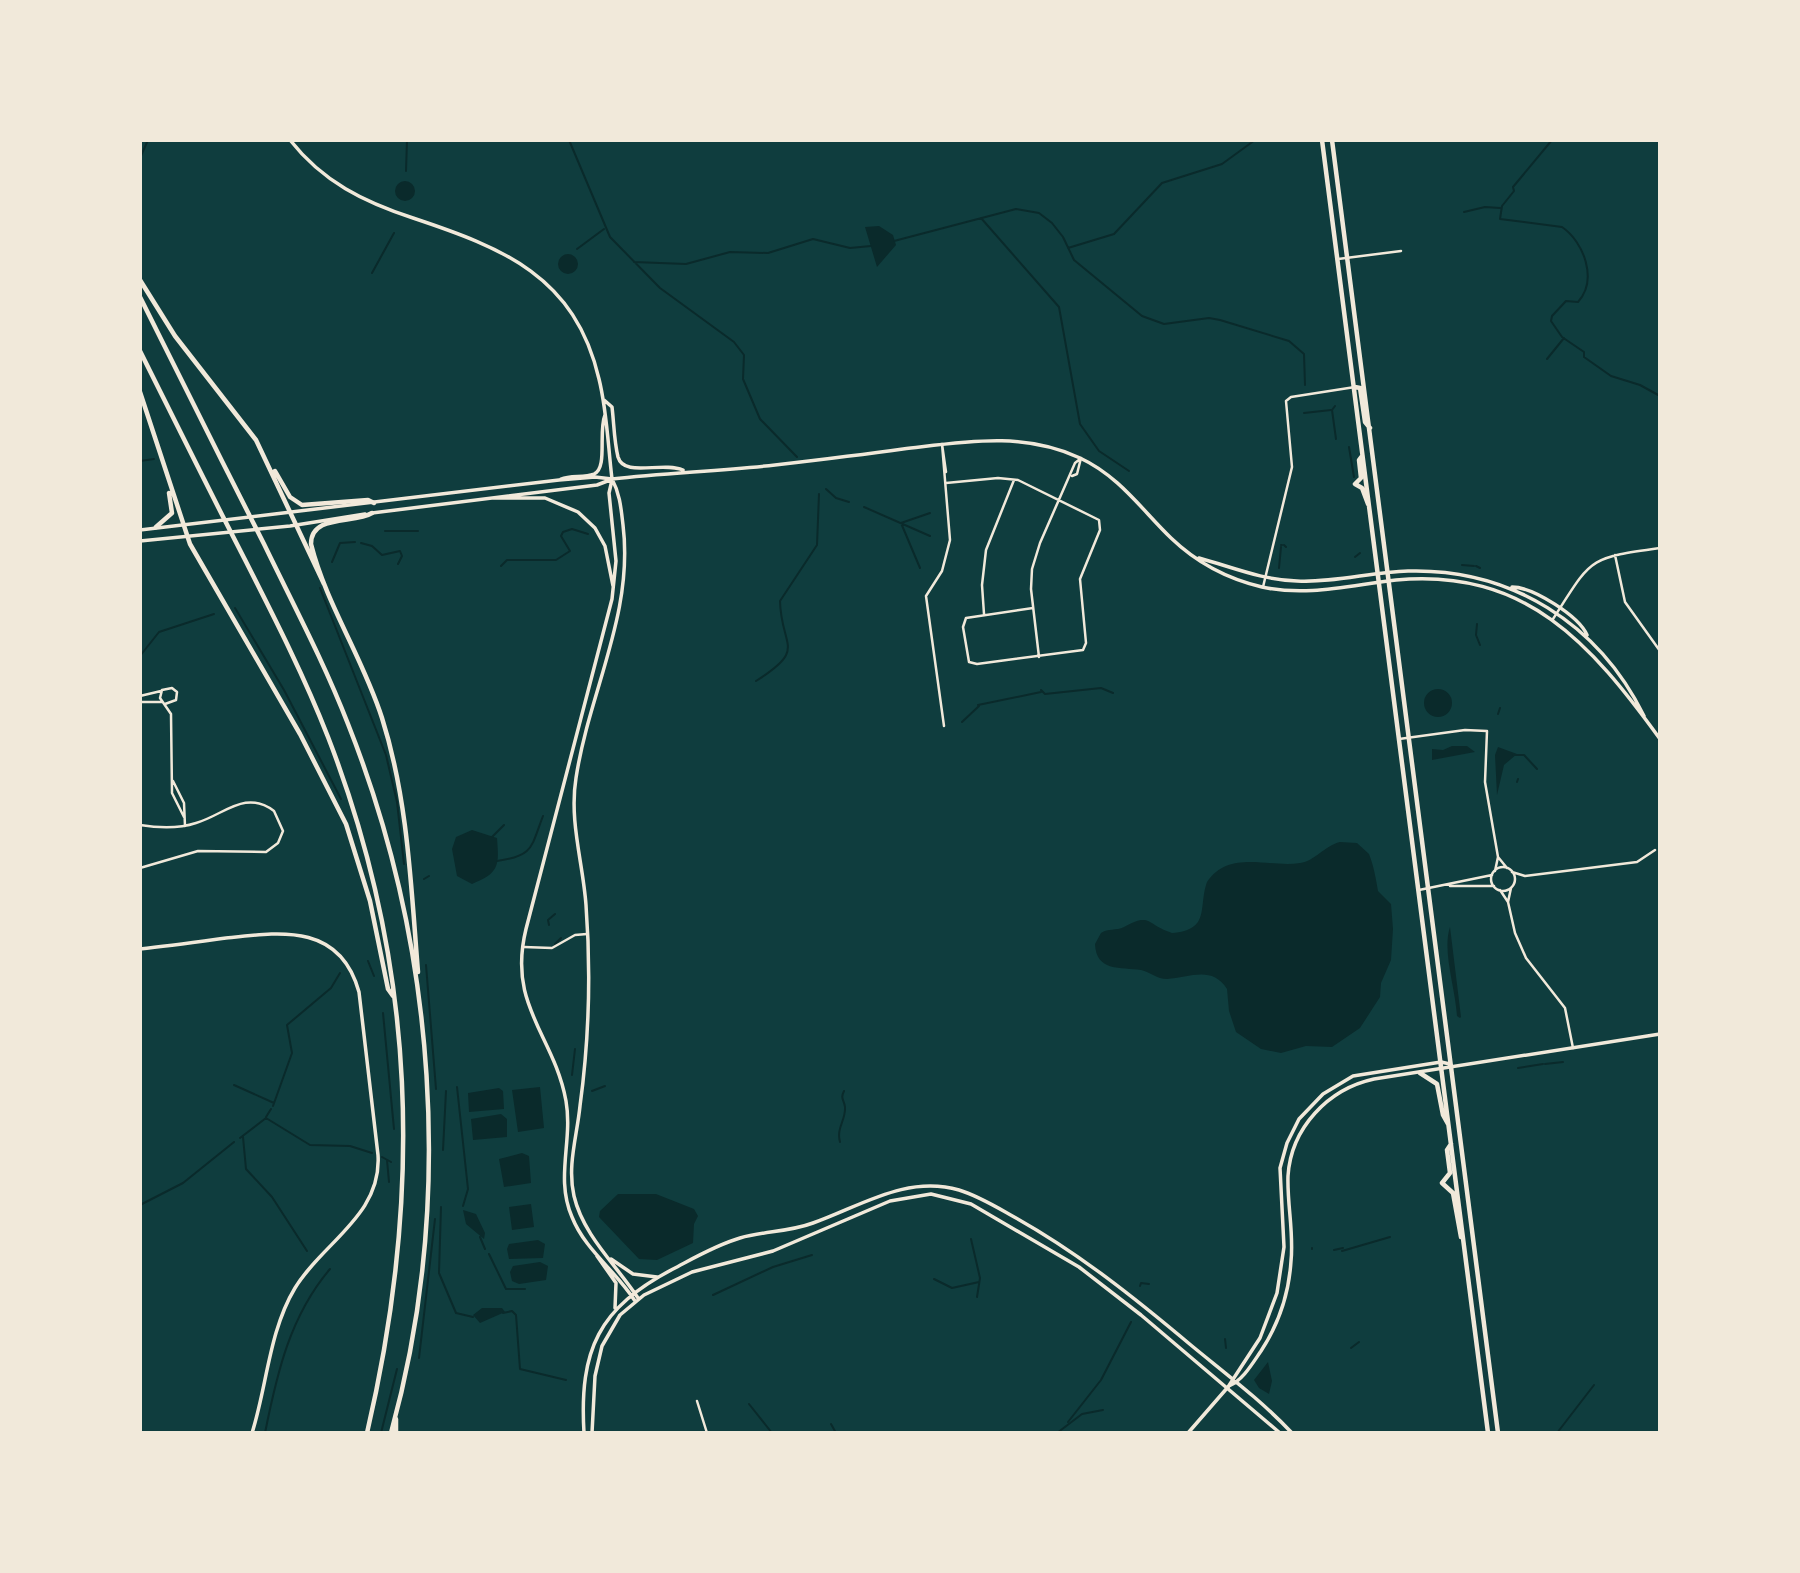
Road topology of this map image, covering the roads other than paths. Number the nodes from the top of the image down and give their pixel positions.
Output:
1 (290, 140) edge
2 (1322, 140) edge
3 (1332, 140) edge
4 (1334, 155) junction
5 (1324, 156) junction
6 (1401, 251) dead end
7 (1347, 258) junction
8 (1338, 259) junction
9 (140, 280) edge
10 (140, 297) edge
11 (140, 351) edge
12 (1355, 387) junction
13 (140, 392) edge
14 (603, 399) junction
15 (605, 415) junction
16 (1370, 428) junction
17 (942, 444) junction
18 (1363, 455) junction
19 (1081, 458) junction
20 (271, 466) junction
21 (685, 471) junction
22 (612, 479) junction
23 (1014, 479) junction
24 (559, 480) junction
25 (946, 483) junction
26 (170, 485) junction
27 (495, 498) junction
28 (1060, 499) junction
29 (374, 503) junction
30 (1369, 506) junction
31 (292, 510) junction
32 (373, 513) junction
33 (182, 524) junction
34 (298, 525) junction
35 (156, 527) junction
36 (140, 530) edge
37 (187, 537) junction
38 (140, 541) edge
39 (1660, 548) edge
40 (1615, 555) junction
41 (1197, 558) junction
42 (1389, 572) junction
43 (1378, 573) junction
44 (1266, 577) junction
45 (1390, 581) junction
46 (1379, 583) junction
47 (327, 587) junction
48 (1263, 587) junction
49 (1509, 587) junction
50 (614, 588) junction
51 (1561, 606) junction
52 (1033, 608) junction
53 (1557, 612) junction
54 (984, 614) junction
55 (1553, 619) junction
56 (1588, 637) junction
57 (1660, 651) edge
58 (1039, 657) junction
59 (161, 691) junction
60 (140, 696) edge
61 (140, 702) edge
62 (164, 703) junction
63 (174, 703) junction
64 (171, 714) junction
65 (1646, 719) junction
66 (944, 726) dead end
67 (1410, 737) junction
68 (1399, 739) junction
69 (1660, 739) edge
70 (173, 781) junction
71 (184, 817) junction
72 (140, 825) edge
73 (185, 826) junction
74 (1655, 850) dead end
75 (1498, 857) junction
76 (140, 867) edge
77 (1507, 868) junction
78 (1512, 872) junction
79 (1494, 873) junction
80 (1525, 876) junction
81 (1450, 886) junction
82 (1494, 886) junction
83 (1513, 886) junction
84 (1429, 889) junction
85 (1419, 890) junction
86 (1500, 890) junction
87 (1508, 902) junction
88 (587, 933) junction
89 (522, 947) junction
90 (140, 949) edge
91 (417, 987) junction
92 (394, 996) junction
93 (1660, 1034) edge
94 (1573, 1048) junction
95 (1441, 1062) junction
96 (1452, 1065) junction
97 (1442, 1070) junction
98 (1420, 1073) junction
99 (1449, 1126) junction
100 (1451, 1143) junction
101 (1463, 1240) junction
102 (596, 1254) junction
103 (609, 1257) junction
104 (658, 1277) junction
105 (632, 1293) junction
106 (637, 1300) junction
107 (615, 1308) junction
108 (1231, 1378) junction
109 (1237, 1383) junction
110 (1228, 1387) junction
111 (697, 1401) dead end
112 (252, 1433) edge
113 (365, 1433) edge
114 (393, 1433) edge
115 (584, 1433) edge
116 (592, 1433) edge
117 (707, 1433) edge
118 (1188, 1433) edge
119 (1280, 1433) edge
120 (1292, 1433) edge
121 (1488, 1433) edge
122 (1498, 1433) edge

1 - 14 main road
2 - 5 main road
3 - 4 main road
4 - 5 main road
4 - 7 main road
5 - 8 main road
6 - 7 street
7 - 8 street
7 - 16 main road
8 - 12 main road
9 - 20 main road
10 - 91 main road
11 - 92 main road
12 - 16 main road
12 - 18 main road
12 - 44 street
13 - 26 main road
14 - 15 main road
14 - 21 main road
15 - 22 main road
15 - 24 main road
16 - 42 main road
17 - 19 main road
17 - 21 main road
17 - 25 street
18 - 30 main road
18 - 30 main road
19 - 28 street
19 - 41 main road
20 - 29 main road
20 - 31 main road
21 - 22 main road
22 - 24 main road
22 - 27 main road
22 - 50 main road
22 - 88 main road
23 - 25 street
23 - 28 street
23 - 54 street
24 - 29 main road
25 - 66 street
26 - 33 main road
26 - 35 main road
27 - 32 main road
27 - 50 main road
28 - 52 street
28 - 58 street
29 - 31 main road
30 - 43 main road
31 - 33 main road
31 - 34 main road
32 - 34 main road
32 - 47 main road
33 - 35 main road
33 - 37 main road
34 - 37 main road
34 - 47 main road
35 - 36 main road
37 - 38 main road
37 - 92 main road
39 - 40 street
40 - 51 street
40 - 57 street
41 - 44 main road
41 - 48 main road
42 - 43 main road
42 - 45 main road
42 - 49 main road
43 - 44 main road
43 - 46 main road
44 - 48 street
45 - 46 main road
45 - 55 main road
45 - 67 main road
46 - 48 main road
46 - 68 main road
47 - 91 main road
49 - 51 main road
49 - 53 main road
50 - 89 main road
51 - 53 street
51 - 56 main road
52 - 54 street
52 - 58 street
53 - 55 street
53 - 56 main road
54 - 58 street
55 - 65 main road
56 - 65 main road
59 - 60 street
59 - 62 street
59 - 63 street
61 - 62 street
62 - 63 street
62 - 64 street
63 - 64 street
64 - 70 street
65 - 69 main road
67 - 68 street
67 - 75 street
67 - 84 main road
68 - 85 main road
70 - 71 street
70 - 71 street
71 - 73 street
72 - 73 street
73 - 76 street
74 - 80 street
75 - 77 street
75 - 79 street
77 - 78 street
77 - 79 street
78 - 80 street
78 - 83 street
79 - 81 street
79 - 82 street
80 - 83 street
81 - 82 street
81 - 84 street
82 - 86 street
83 - 86 street
83 - 87 street
84 - 85 street
84 - 96 main road
85 - 95 main road
86 - 87 street
87 - 94 street
88 - 89 street
88 - 103 main road
89 - 102 main road
90 - 112 main road
91 - 114 main road
92 - 113 main road
93 - 94 main road
94 - 96 main road
95 - 96 main road
95 - 97 main road
95 - 108 main road
96 - 97 main road
96 - 122 main road
97 - 98 main road
97 - 99 main road
98 - 99 main road
98 - 109 main road
99 - 100 main road
100 - 101 main road
100 - 101 main road
101 - 121 main road
102 - 105 main road
102 - 107 main road
103 - 104 main road
103 - 105 main road
104 - 105 main road
104 - 108 main road
105 - 106 main road
105 - 107 main road
106 - 110 main road
106 - 116 main road
107 - 115 main road
108 - 109 main road
108 - 110 main road
109 - 110 main road
109 - 120 main road
110 - 118 main road
110 - 119 main road
111 - 117 street

